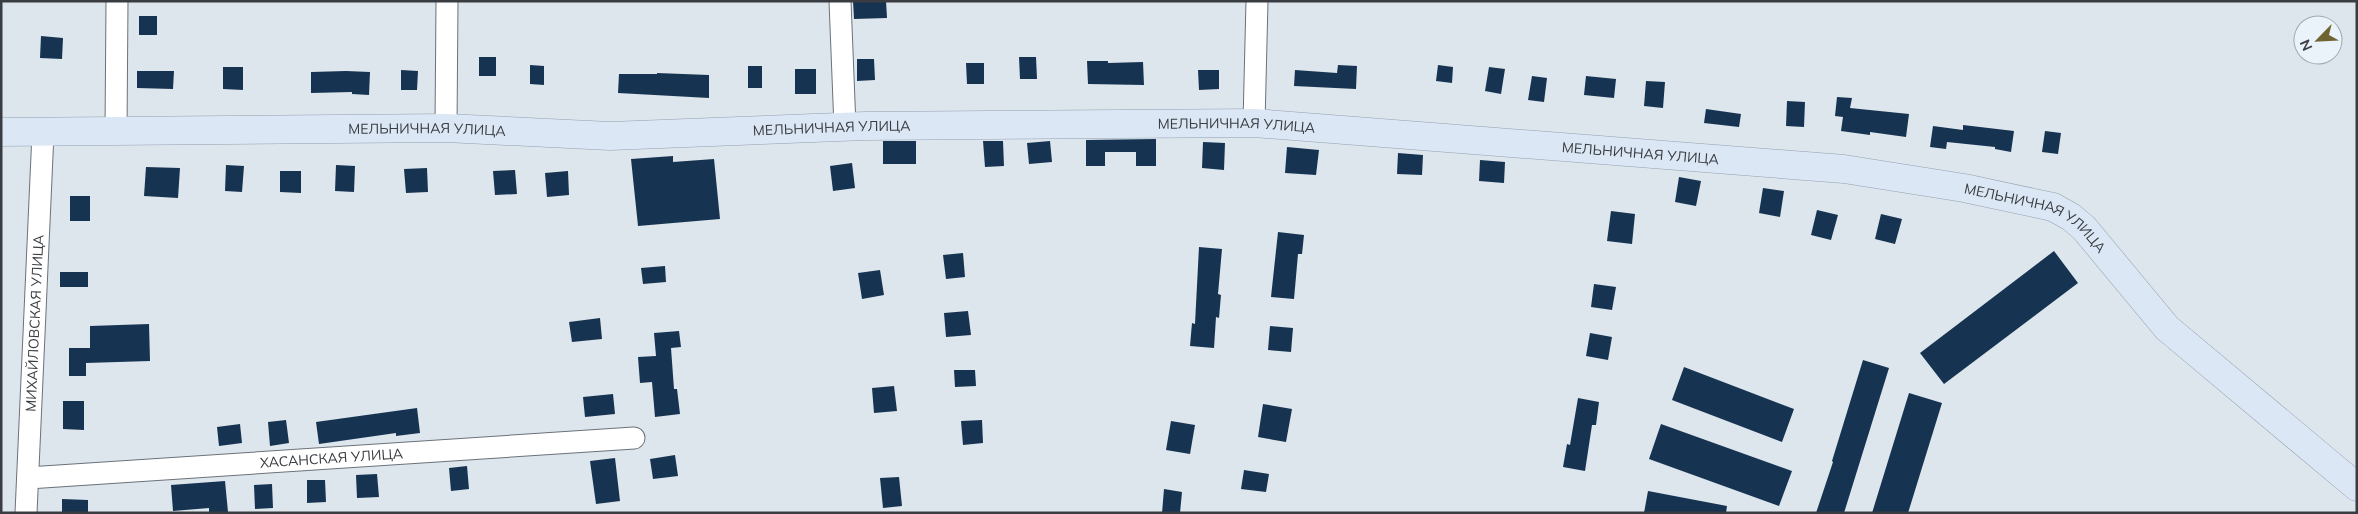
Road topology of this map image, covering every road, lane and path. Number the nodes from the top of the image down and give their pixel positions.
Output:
1 (116, 1) edge
2 (447, 1) edge
3 (840, 1) edge
4 (1257, 1) edge
5 (1254, 123) junction
6 (846, 127) junction
7 (446, 128) junction
8 (116, 131) junction
9 (1, 132) edge
10 (43, 132) junction
11 (634, 438) dead end
12 (28, 478) junction
13 (2357, 487) edge
14 (26, 513) edge

1 - 8 street
2 - 7 street
3 - 6 street
4 - 5 street
5 - 6 main road, МЕЛЬНИЧНАЯ УЛИЦА
5 - 13 main road, МЕЛЬНИЧНАЯ УЛИЦА
6 - 7 main road, МЕЛЬНИЧНАЯ УЛИЦА
7 - 8 main road, МЕЛЬНИЧНАЯ УЛИЦА
8 - 10 main road, МЕЛЬНИЧНАЯ УЛИЦА
9 - 10 main road, МЕЛЬНИЧНАЯ УЛИЦА
10 - 12 street, МИХАЙЛОВСКАЯ УЛИЦА
11 - 12 street, ХАСАНСКАЯ УЛИЦА
12 - 14 street, МИХАЙЛОВСКАЯ УЛИЦА

